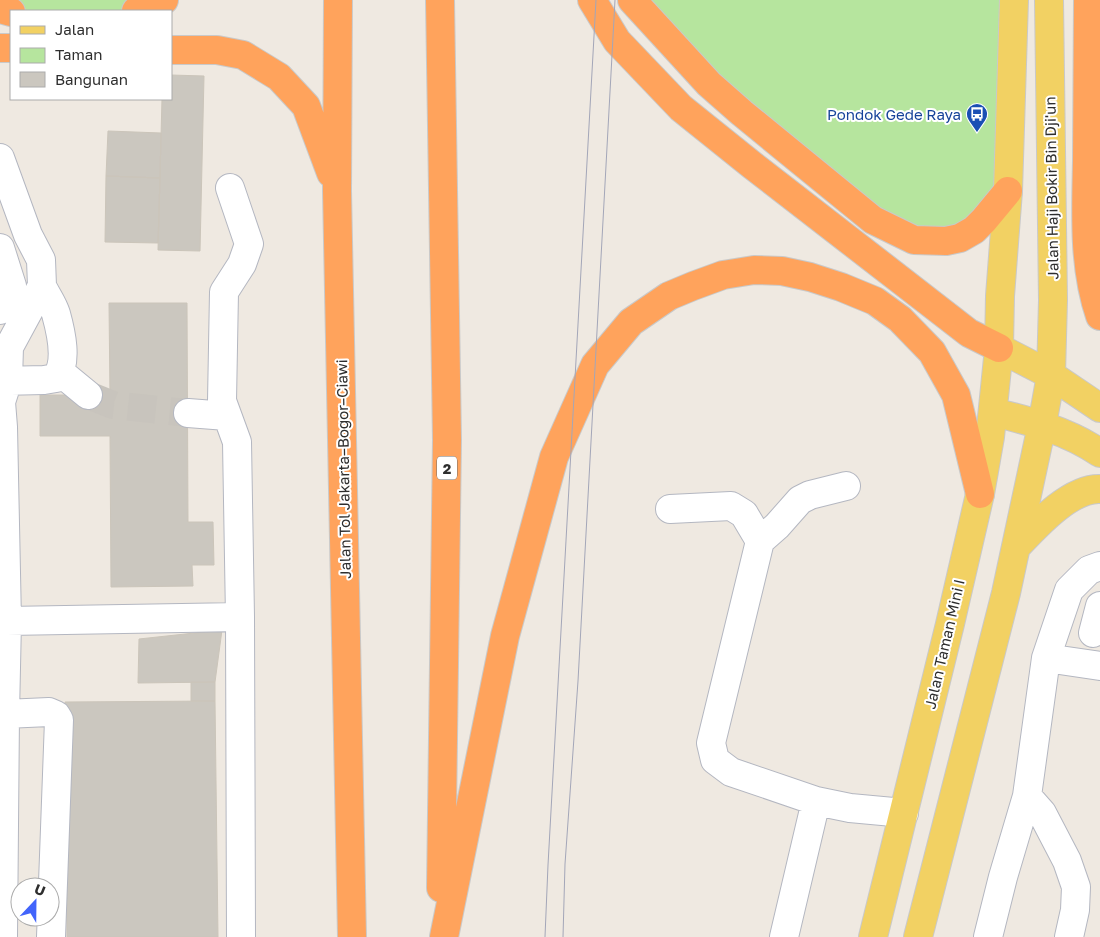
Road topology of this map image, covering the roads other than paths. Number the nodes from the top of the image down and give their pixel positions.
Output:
1 (164, 0) edge
2 (338, 0) edge
3 (440, 0) edge
4 (592, 0) edge
5 (632, 0) edge
6 (1014, 0) edge
7 (1049, 0) edge
8 (1088, 0) edge
9 (139, 10) edge
10 (172, 50) edge
11 (0, 158) edge
12 (230, 188) dead end
13 (337, 191) junction
14 (1008, 191) junction
15 (0, 248) edge
16 (42, 286) junction
17 (0, 310) edge
18 (1100, 316) edge
19 (999, 348) junction
20 (60, 372) junction
21 (1051, 375) junction
22 (2, 391) edge
23 (88, 395) tunnel mouth
24 (1100, 408) edge
25 (993, 412) junction
26 (188, 413) tunnel mouth
27 (227, 416) junction
28 (1042, 425) junction
29 (1097, 450) edge
30 (846, 486) dead end
31 (1100, 489) edge
32 (980, 494) junction
33 (670, 509) dead end
34 (760, 541) junction
35 (1017, 546) junction
36 (1095, 568) edge
37 (1100, 606) edge
38 (240, 617) junction
39 (7, 621) junction
40 (1092, 633) dead end
41 (1046, 658) junction
42 (1100, 666) edge
43 (4, 714) junction
44 (1027, 796) junction
45 (816, 801) junction
46 (904, 813) junction
47 (3, 937) edge
48 (51, 937) edge
49 (241, 937) edge
50 (352, 937) edge
51 (442, 937) edge
52 (784, 937) edge
53 (873, 937) edge
54 (918, 937) edge
55 (988, 937) edge
56 (1069, 937) edge

1 - 9 highway
2 - 13 highway, Jalan Tol Jakarta–Bogor–Ciawi
3 - 51 highway, 2
4 - 19 highway
5 - 14 highway
6 - 14 main road
7 - 21 main road, Jalan Haji Bokir Bin Dji'un
8 - 18 highway
10 - 13 highway
11 - 16 lane
12 - 27 lane
13 - 50 highway, Jalan Tol Jakarta–Bogor–Ciawi
14 - 19 main road
15 - 17 lane
16 - 20 lane
16 - 22 lane
19 - 21 main road
19 - 25 main road, Jalan Taman Mini I
20 - 22 lane
20 - 23 lane
21 - 24 main road
21 - 28 main road
22 - 39 lane
25 - 28 main road
25 - 32 main road, Jalan Taman Mini I
26 - 27 lane
27 - 38 lane
28 - 29 main road
28 - 35 main road
30 - 34 lane
31 - 35 main road
32 - 46 main road, Jalan Taman Mini I
32 - 51 highway
33 - 34 lane
34 - 45 lane
35 - 54 main road
36 - 41 lane
37 - 40 lane
38 - 39 lane
38 - 49 lane
39 - 43 lane
41 - 42 lane
41 - 44 lane
43 - 47 lane
43 - 48 lane
44 - 55 lane
44 - 56 lane
45 - 46 lane
45 - 52 lane
46 - 53 main road, Jalan Taman Mini I

